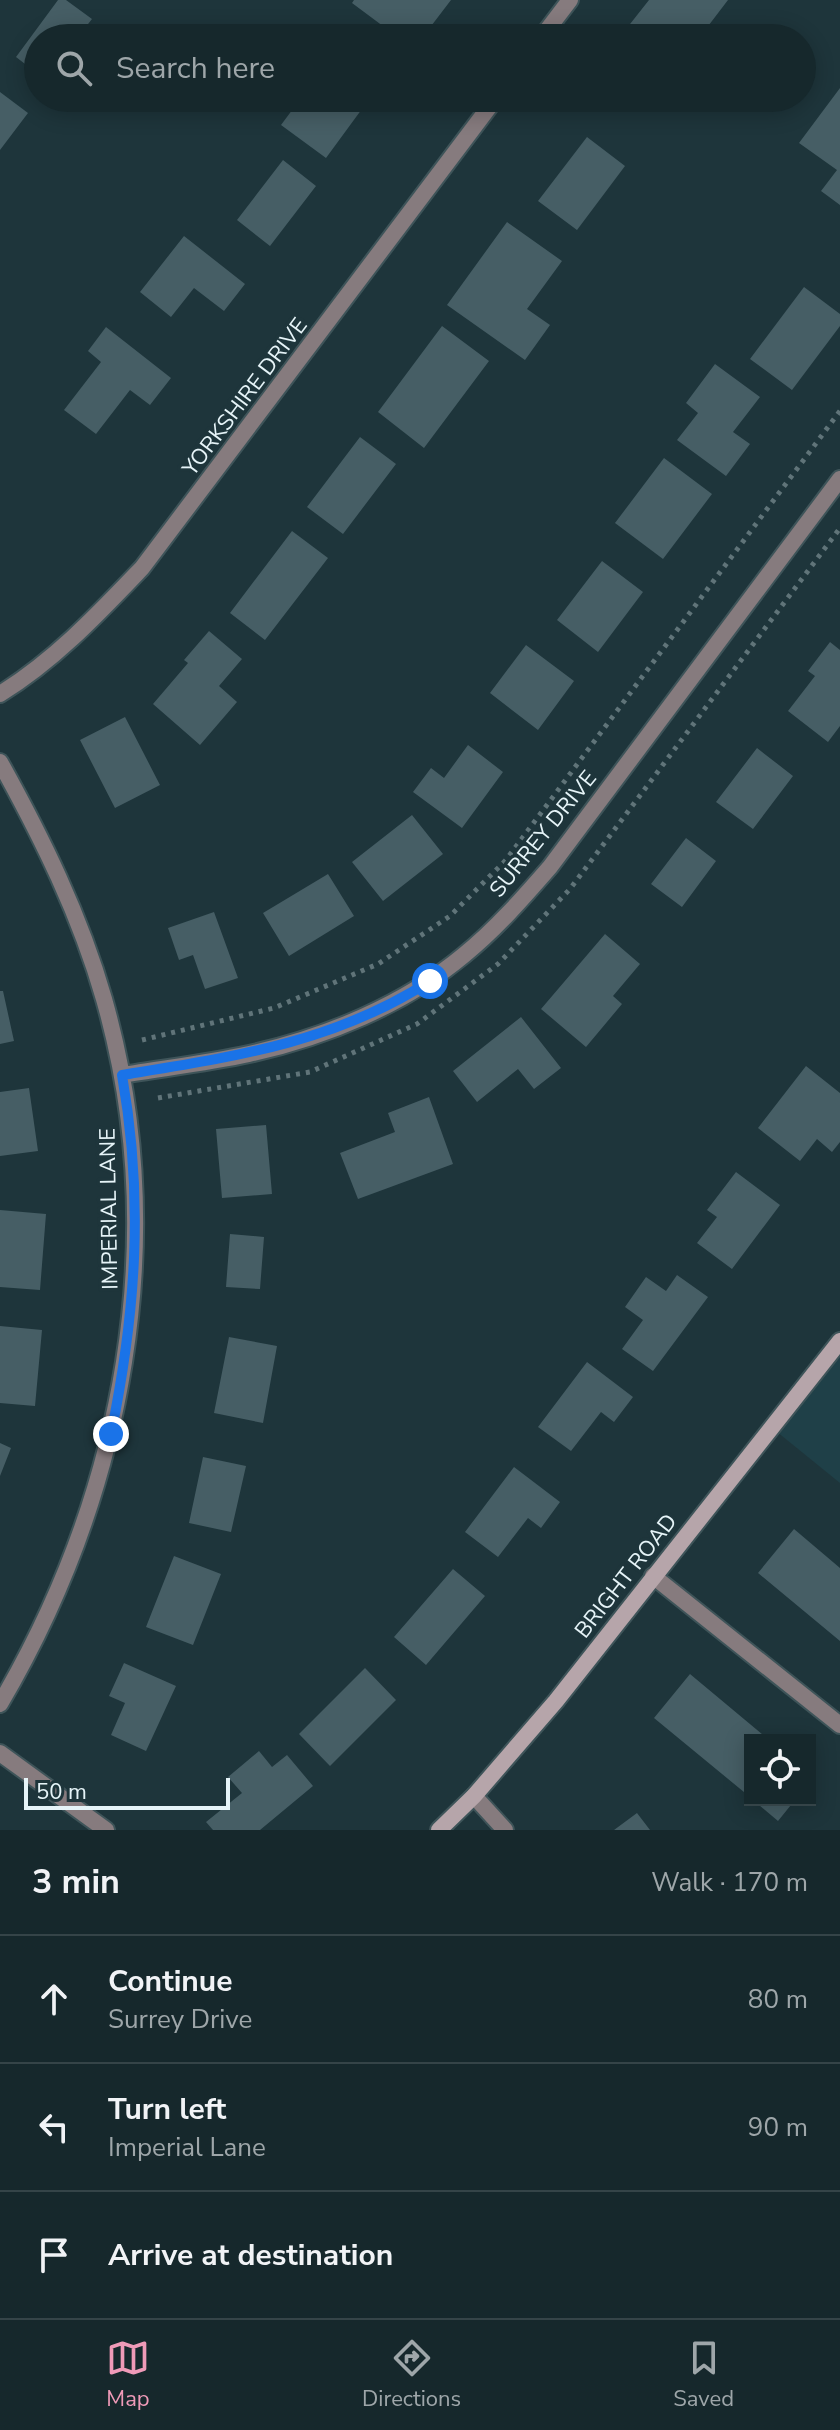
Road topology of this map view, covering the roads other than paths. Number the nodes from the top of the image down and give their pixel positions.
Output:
1 (570, 0) edge
2 (552, 24) edge
3 (485, 112) edge
4 (840, 479) edge
5 (0, 694) edge
6 (0, 762) edge
7 (122, 1075) junction
8 (840, 1341) edge
9 (653, 1576) junction
10 (0, 1704) edge
11 (840, 1725) edge
12 (0, 1753) edge
13 (474, 1796) junction
14 (106, 1830) edge
15 (439, 1830) edge
16 (505, 1830) edge

1 - 2 street
3 - 5 street, YORKSHIRE DRIVE
4 - 7 street, SURREY DRIVE
6 - 7 street, IMPERIAL LANE
7 - 10 street, IMPERIAL LANE
8 - 9 main road, BRIGHT ROAD
9 - 11 street
9 - 13 main road, BRIGHT ROAD
12 - 14 street
13 - 15 main road, BRIGHT ROAD
13 - 16 street

